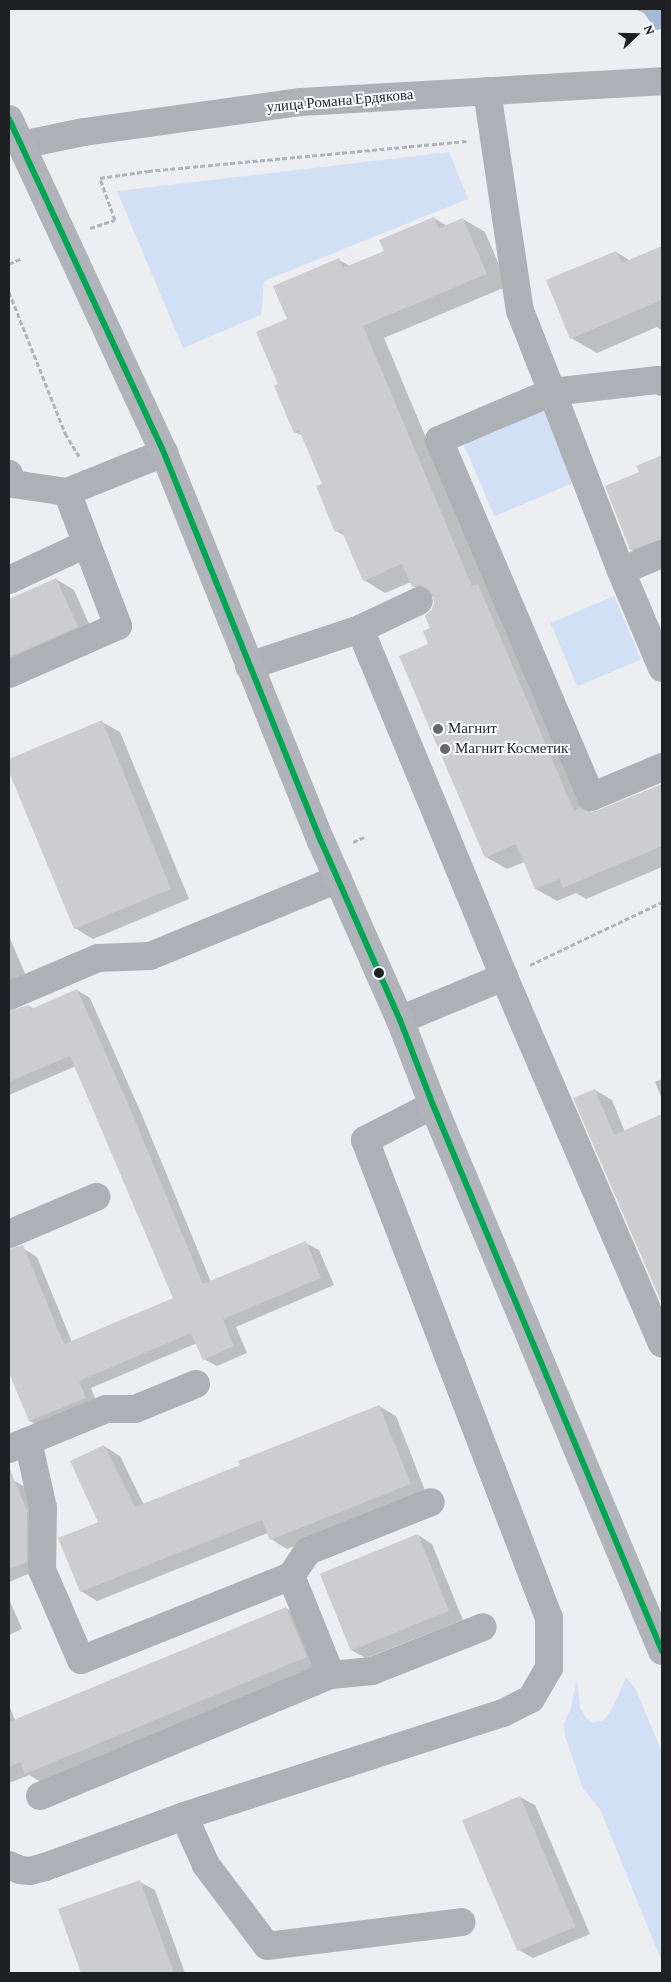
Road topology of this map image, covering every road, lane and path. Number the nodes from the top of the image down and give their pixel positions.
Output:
1 (662, 81) edge
2 (487, 91) junction
3 (9, 119) edge
4 (494, 138) junction
5 (21, 145) junction
6 (84, 230) dead end
7 (22, 258) dead end
8 (9, 264) edge
9 (9, 292) edge
10 (662, 382) edge
11 (552, 392) junction
12 (164, 453) junction
13 (9, 474) edge
14 (95, 481) junction
15 (67, 492) junction
16 (86, 544) junction
17 (662, 554) edge
18 (621, 571) junction
19 (9, 580) edge
20 (419, 601) dead end
21 (360, 629) junction
22 (250, 666) junction
23 (662, 668) edge
24 (9, 674) edge
25 (662, 767) edge
26 (364, 838) dead end
27 (347, 845) dead end
28 (338, 880) junction
29 (662, 902) edge
30 (504, 977) junction
31 (9, 996) edge
32 (400, 1020) junction
33 (433, 1105) junction
34 (96, 1197) dead end
35 (9, 1234) edge
36 (662, 1343) edge
37 (196, 1384) dead end
38 (18, 1445) edge
39 (431, 1502) dead end
40 (291, 1576) junction
41 (483, 1627) dead end
42 (662, 1651) edge
43 (331, 1676) junction
44 (40, 1796) dead end
45 (184, 1816) junction
46 (9, 1865) edge
47 (462, 1922) dead end

1 - 2 street, улица Романа Ердякова
2 - 4 street
2 - 5 street, улица Романа Ердякова
3 - 5 main road
4 - 6 path
4 - 11 street
5 - 12 main road
7 - 8 path
9 - 14 path
10 - 11 street
11 - 18 street
11 - 25 street
12 - 14 street
12 - 22 main road
13 - 15 street
14 - 15 street
15 - 16 street
16 - 19 street
16 - 24 street
17 - 18 street
18 - 23 street
20 - 21 street
21 - 22 street
21 - 30 street
22 - 28 main road
26 - 27 path
28 - 31 street
28 - 32 main road
29 - 30 path
30 - 32 street
30 - 36 street
32 - 33 main road
33 - 42 main road
33 - 45 street
34 - 35 street
37 - 38 street
38 - 40 street
39 - 40 street
40 - 43 street
41 - 43 street
43 - 44 street
45 - 46 street
45 - 47 street

